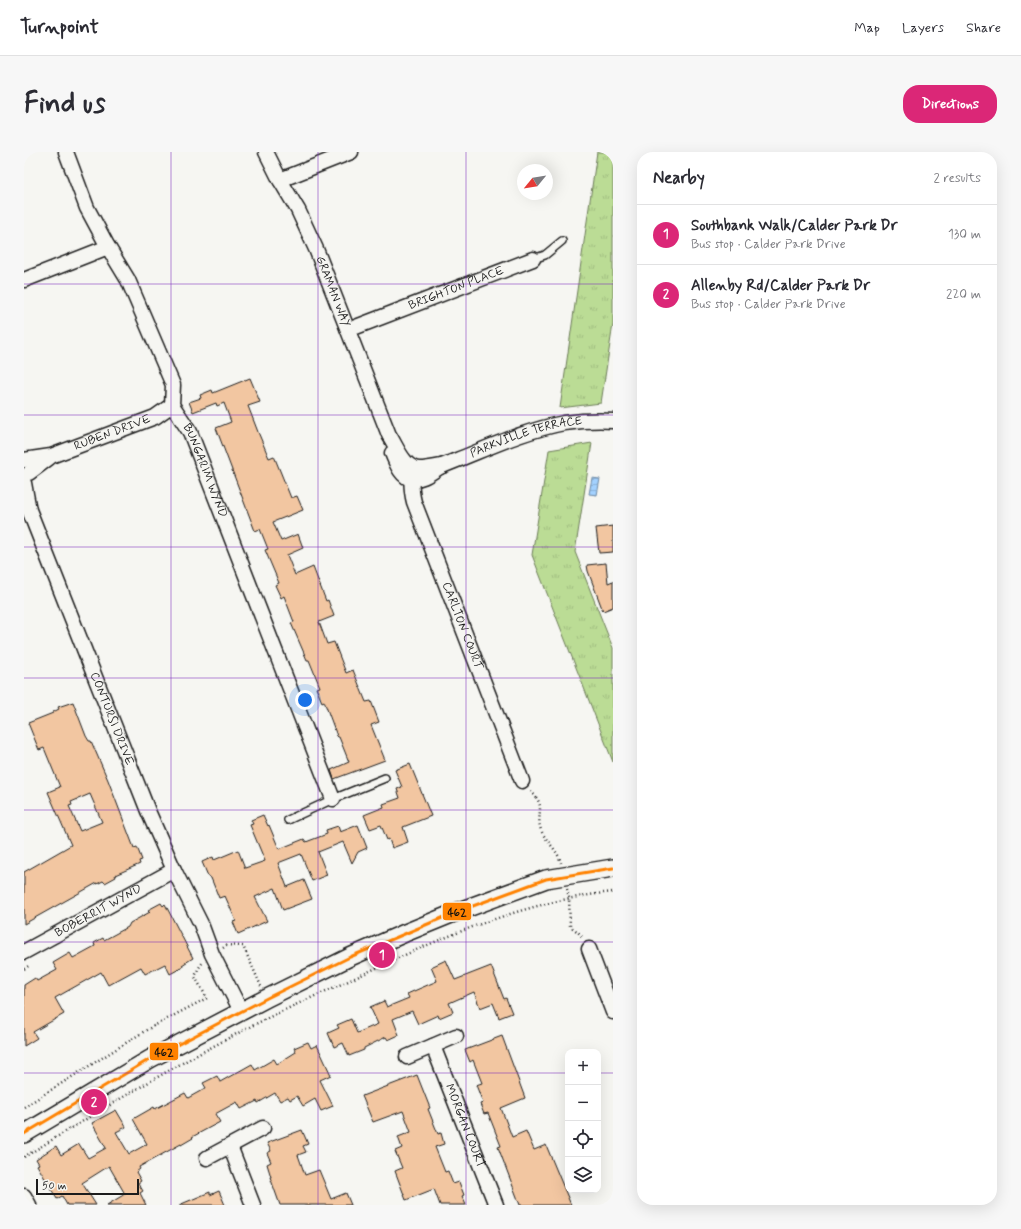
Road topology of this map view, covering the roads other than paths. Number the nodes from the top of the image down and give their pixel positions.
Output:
1 (66, 152) edge
2 (266, 152) edge
3 (351, 152) edge
4 (280, 180) junction
5 (562, 242) dead end
6 (108, 247) junction
7 (533, 259) joint
8 (24, 280) edge
9 (348, 330) junction
10 (172, 404) junction
11 (613, 421) edge
12 (25, 472) edge
13 (412, 473) junction
14 (27, 506) edge
15 (385, 778) dead end
16 (522, 781) dead end
17 (333, 799) junction
18 (288, 820) dead end
19 (613, 868) edge
20 (174, 870) junction
21 (589, 949) dead end
22 (24, 952) edge
23 (244, 1010) junction
24 (613, 1012) edge
25 (456, 1036) dead end
26 (433, 1046) junction
27 (407, 1057) dead end
28 (262, 1128) dead end
29 (24, 1134) edge
30 (230, 1146) junction
31 (207, 1158) dead end
32 (253, 1205) edge
33 (496, 1205) edge

1 - 6 street
2 - 4 street, GRAMAN WAY
3 - 4 street
4 - 9 street, GRAMAN WAY
5 - 7 lane, BRIGHTON PLACE
6 - 8 street
6 - 10 street
7 - 9 street, BRIGHTON PLACE
9 - 13 street, GRAMAN WAY
10 - 12 street, RUBEN DRIVE
10 - 17 street, BUNGARIM WYND
11 - 13 street, PARKVILLE TERRACE
12 - 14 street, CONTURSI DRIVE
13 - 16 street, CARLTON COURT
14 - 20 street, CONTURSI DRIVE
15 - 17 lane
17 - 18 lane
19 - 23 street
20 - 22 street, BOBERRIT WYND
20 - 23 street, CONTURSI DRIVE
21 - 24 street
23 - 29 street
25 - 26 street
26 - 27 street
26 - 33 street, MORGAN COURT
28 - 30 street
30 - 31 street
30 - 32 street

